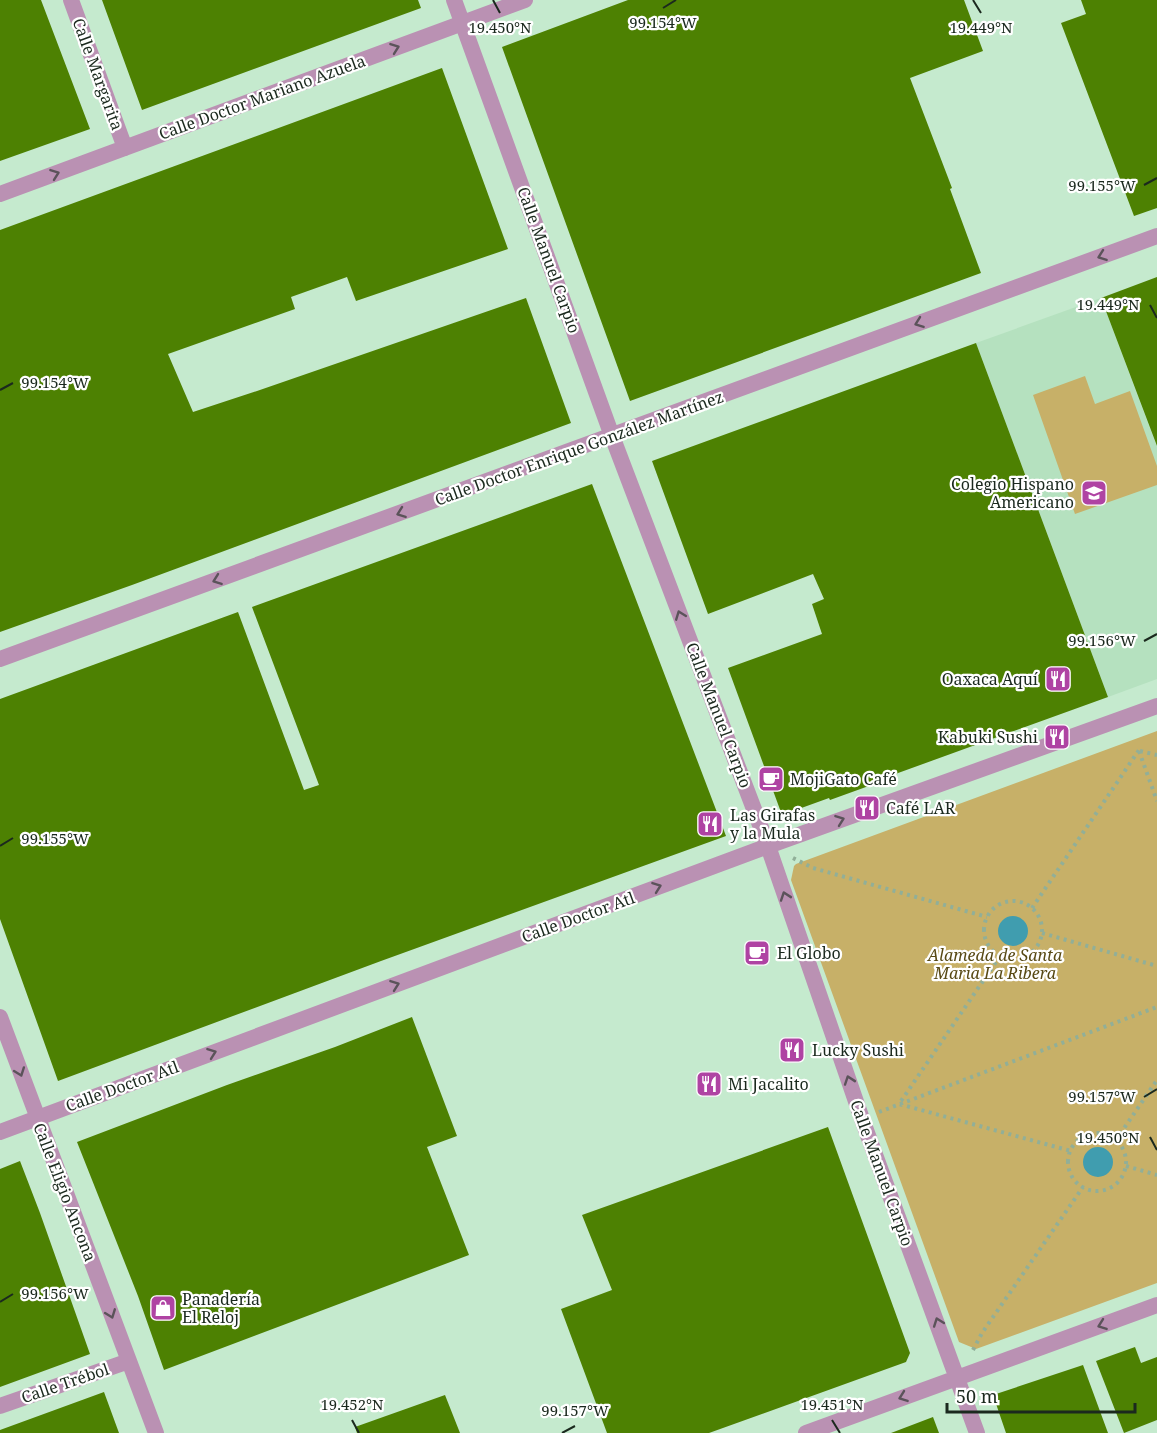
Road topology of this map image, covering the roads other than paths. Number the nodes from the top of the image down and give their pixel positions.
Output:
1 (70, 0) edge
2 (454, 0) edge
3 (525, 0) edge
4 (463, 22) junction
5 (125, 148) junction
6 (0, 194) edge
7 (1157, 236) edge
8 (612, 436) junction
9 (0, 659) edge
10 (1157, 706) edge
11 (768, 846) junction
12 (0, 1017) edge
13 (37, 1118) junction
14 (0, 1132) edge
15 (1157, 1305) edge
16 (129, 1361) junction
17 (958, 1377) junction
18 (0, 1406) edge
19 (156, 1433) edge
20 (806, 1433) edge
21 (977, 1433) edge

1 - 5 street, Calle Margarita
2 - 4 street, Calle Manuel Carpio
3 - 4 street, Calle Doctor Mariano Azuela
5 -> 4 street, Calle Doctor Mariano Azuela
4 - 8 street, Calle Manuel Carpio
6 -> 5 street, Calle Doctor Mariano Azuela
7 -> 8 street, Calle Doctor Enrique González Martínez
8 -> 9 street, Calle Doctor Enrique González Martínez
11 -> 8 street, Calle Manuel Carpio
11 -> 10 street, Calle Doctor Atl
13 -> 11 street, Calle Doctor Atl
17 -> 11 street, Calle Manuel Carpio
12 -> 13 street, Calle Eligio Ancona
13 - 14 street, Calle Doctor Atl
13 -> 16 street, Calle Eligio Ancona
15 -> 17 street
16 - 18 street, Calle Trébol
16 - 19 street, Calle Eligio Ancona
17 -> 20 street
17 - 21 street, Calle Manuel Carpio

